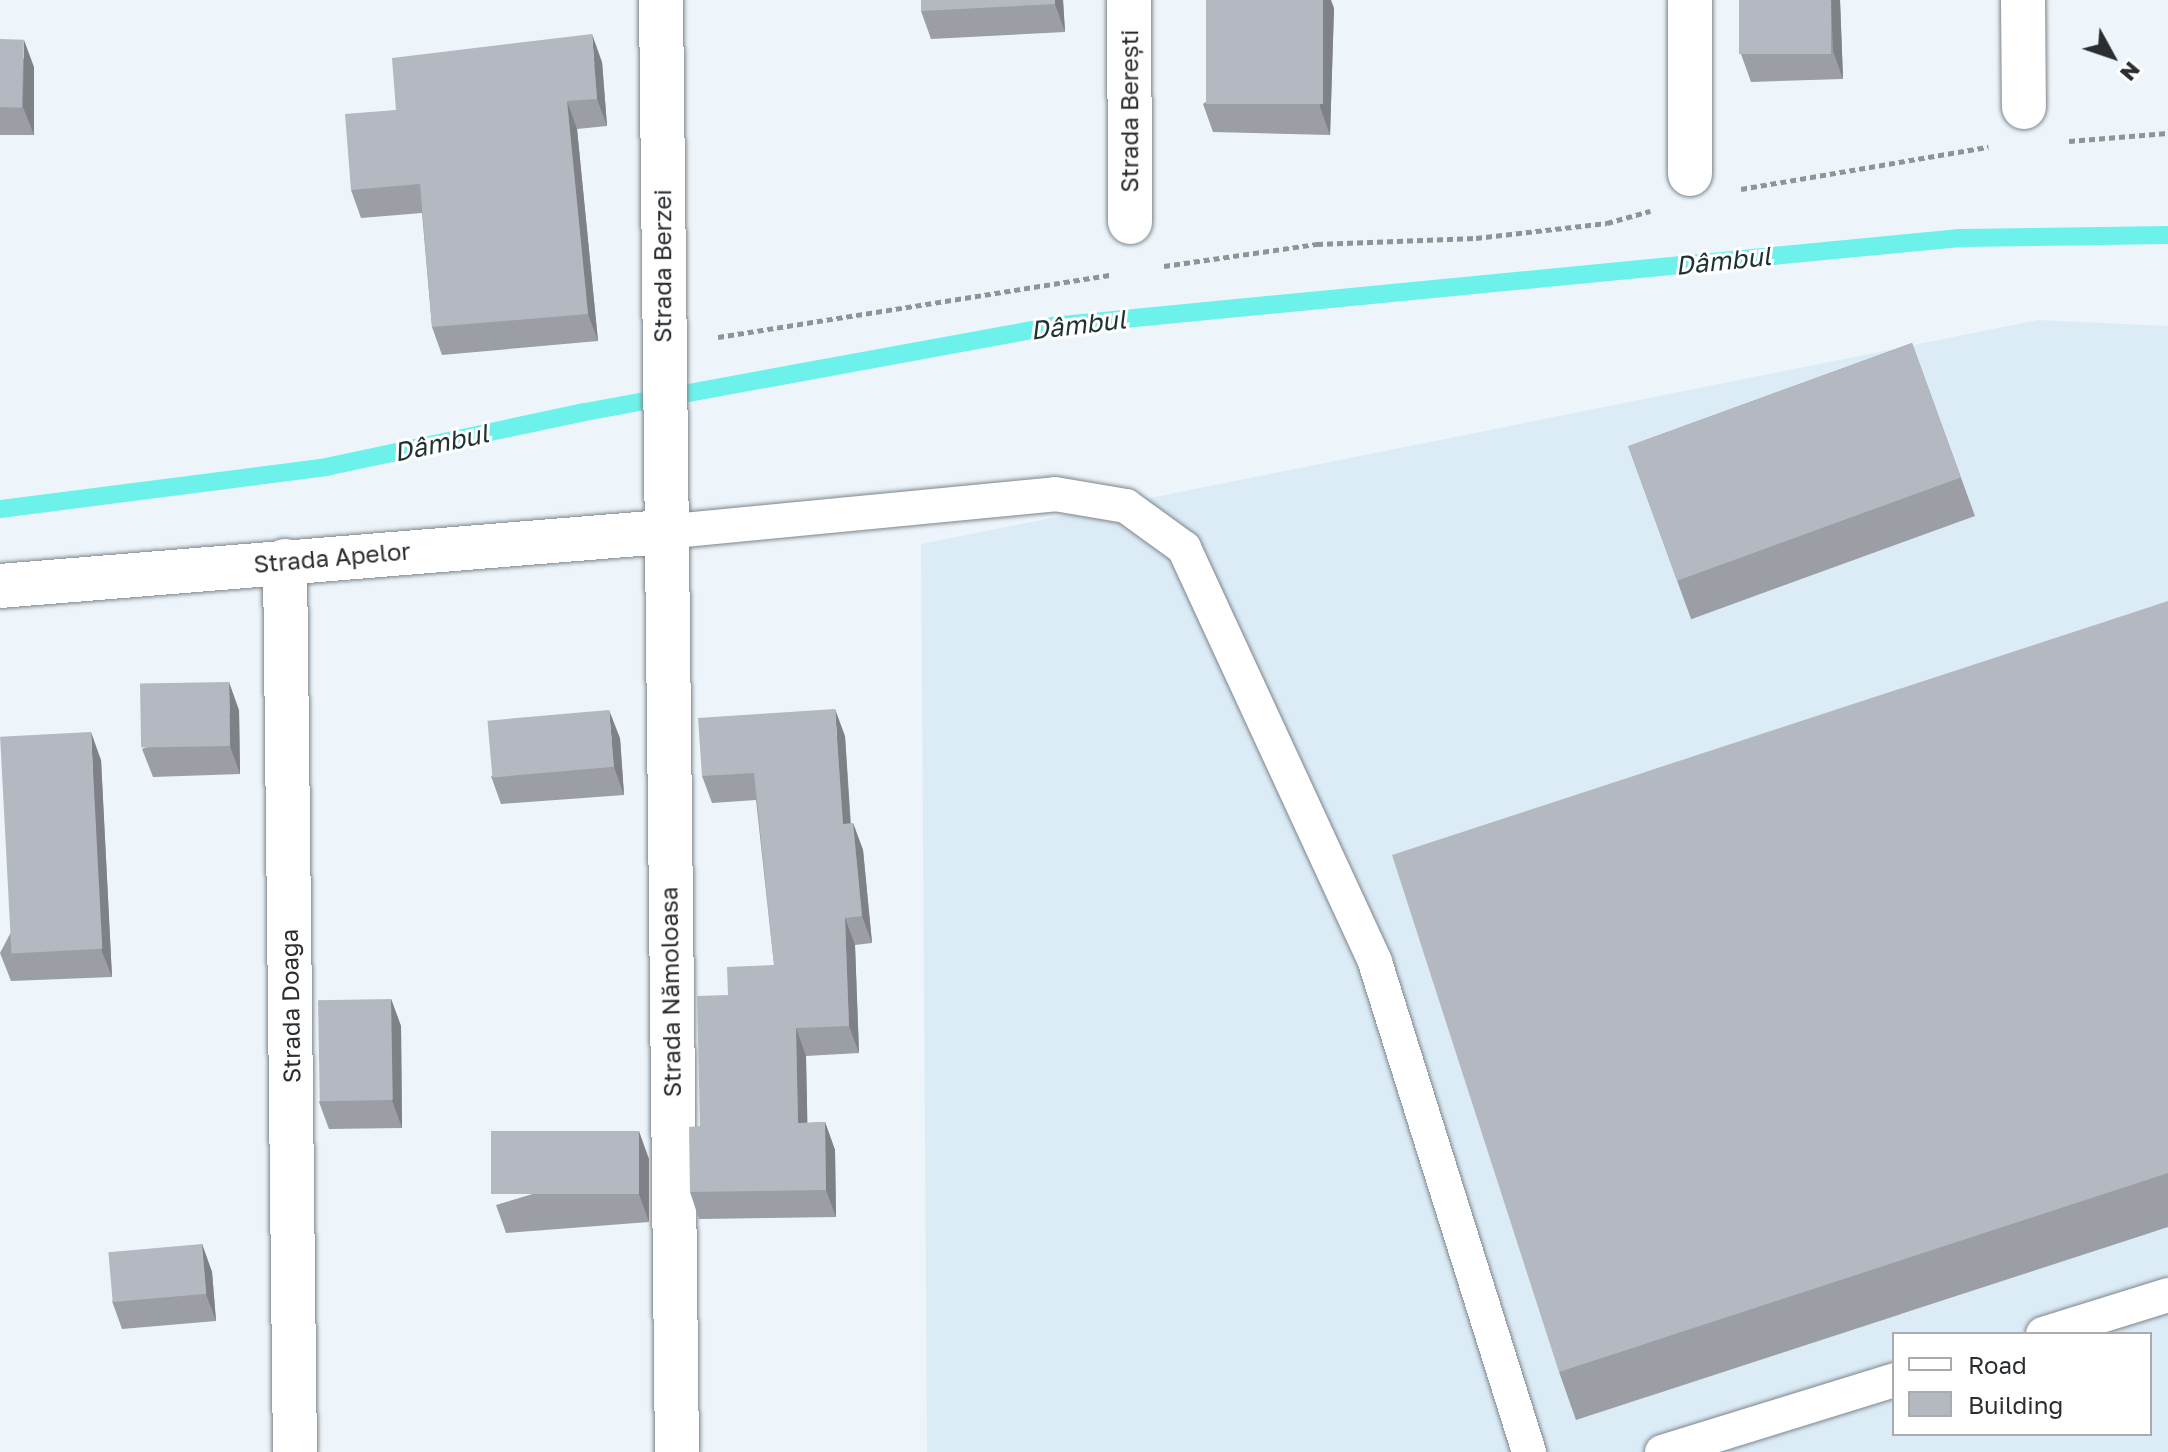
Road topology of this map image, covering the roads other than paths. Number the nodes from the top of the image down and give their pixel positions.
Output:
1 (661, 0) edge
2 (1129, 0) edge
3 (1690, 0) edge
4 (2023, 0) edge
5 (2024, 107) dead end
6 (1695, 190) road end
7 (1130, 222) dead end
8 (663, 532) junction
9 (285, 561) junction
10 (0, 586) edge
11 (2168, 1295) edge
12 (2049, 1332) edge
13 (1892, 1381) edge
14 (295, 1452) edge
15 (677, 1452) edge
16 (1529, 1452) edge
17 (1662, 1452) edge

1 - 8 street, Strada Berzei
2 - 7 street, Strada Berești
3 - 6 street
4 - 5 street
8 - 9 street, Strada Apelor
8 - 15 street, Strada Nămoloasa
8 - 16 lane
9 - 10 street, Strada Apelor
9 - 14 street, Strada Doaga
11 - 12 lane
13 - 17 lane

